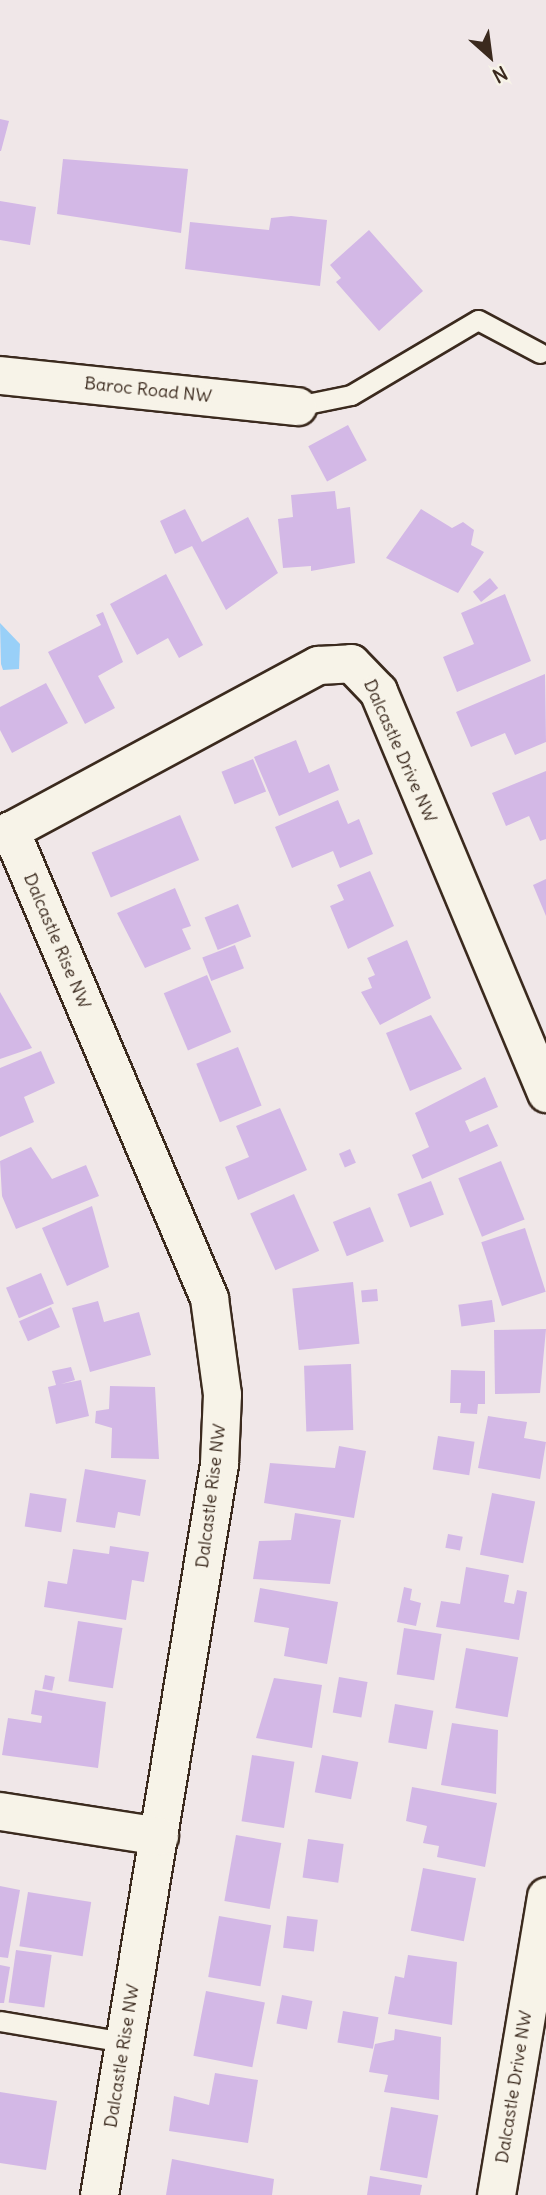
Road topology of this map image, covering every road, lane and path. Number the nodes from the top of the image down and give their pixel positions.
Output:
1 (540, 353) dead end
2 (0, 375) edge
3 (297, 405) joint
4 (5, 833) edge
5 (542, 1074) edge
6 (0, 1811) edge
7 (159, 1836) junction
8 (546, 1896) edge
9 (0, 2021) edge
10 (124, 2042) junction
11 (99, 2195) edge
12 (496, 2195) edge

1 - 3 lane
2 - 3 street, Baroc Road NW
4 - 5 street, Dalcastle Drive NW
4 - 7 street, Dalcastle Rise NW
6 - 7 street
7 - 10 street, Dalcastle Rise NW
8 - 12 street, Dalcastle Drive NW
9 - 10 lane
10 - 11 street, Dalcastle Rise NW

